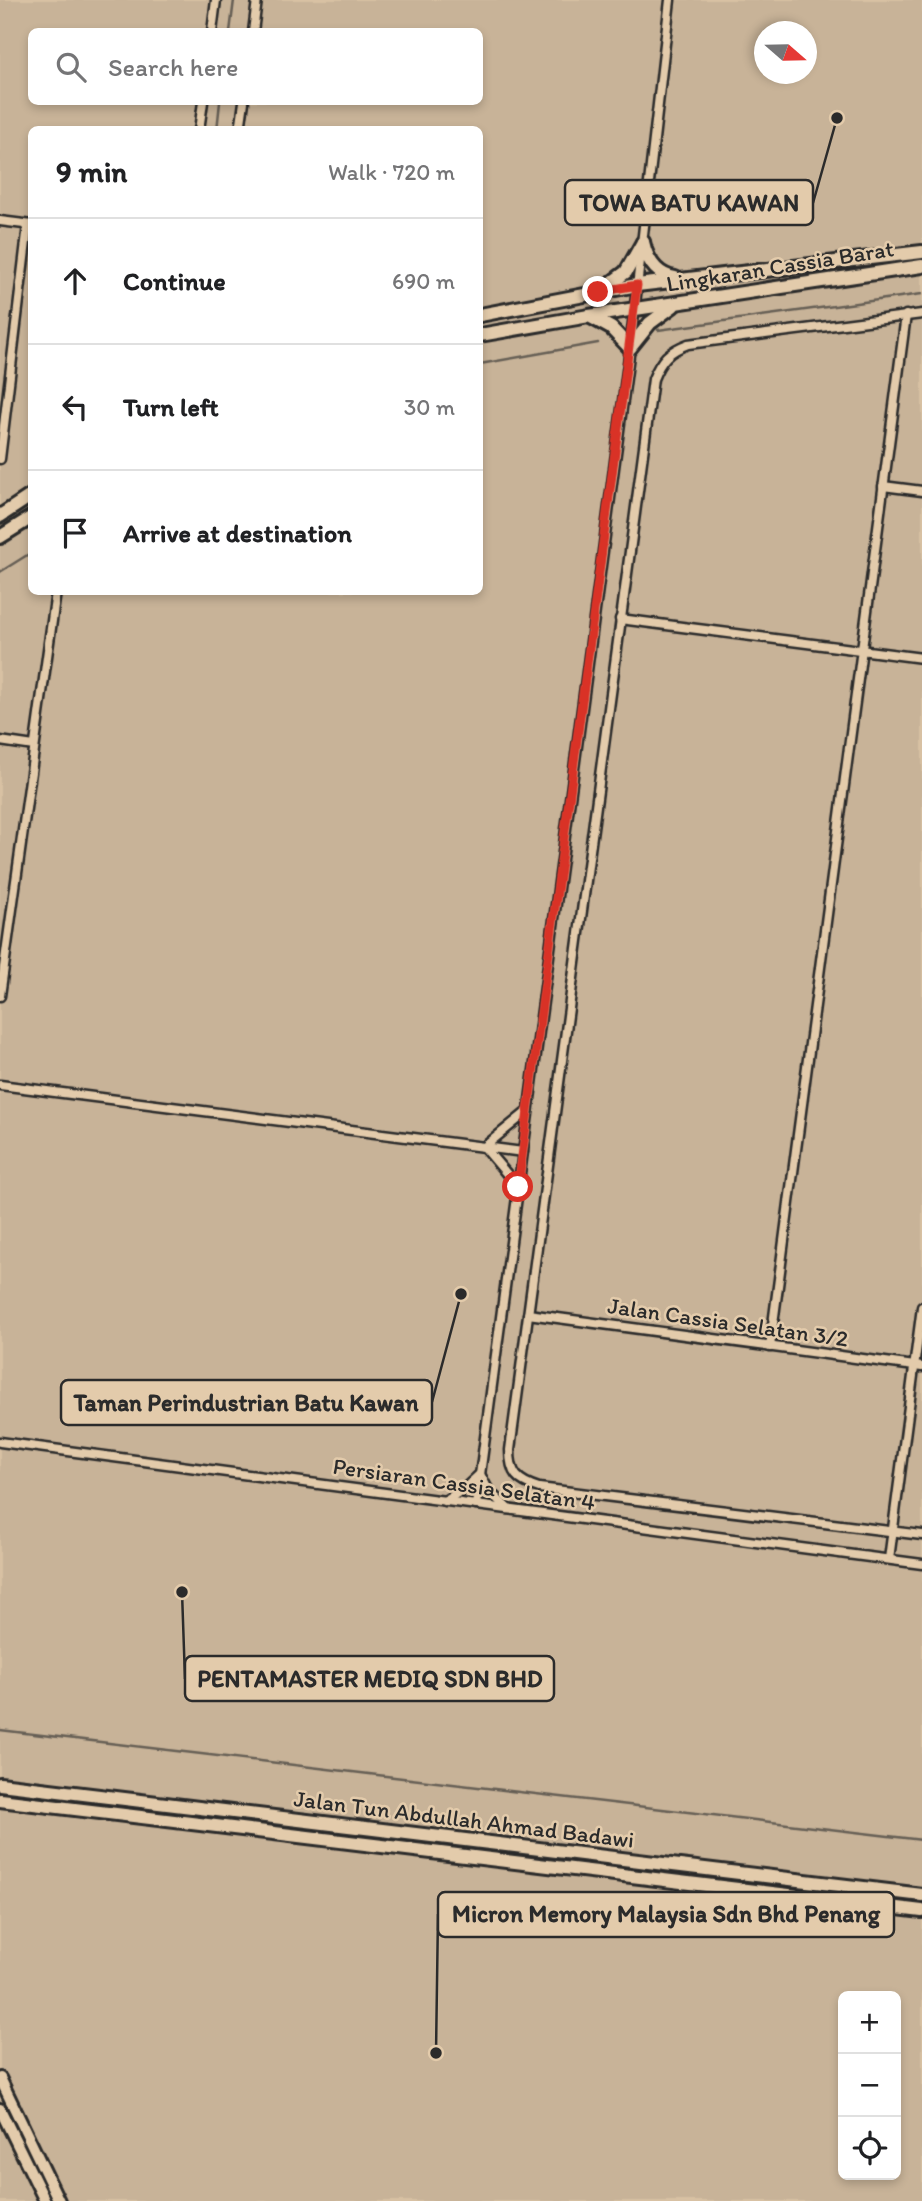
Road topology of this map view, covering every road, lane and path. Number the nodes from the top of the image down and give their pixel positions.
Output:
1 (216, 0) edge
2 (257, 0) edge
3 (670, 0) edge
4 (212, 28) edge
5 (254, 28) edge
6 (203, 105) edge
7 (244, 105) edge
8 (200, 126) edge
9 (241, 126) edge
10 (0, 221) edge
11 (28, 225) edge
12 (28, 241) edge
13 (643, 242) junction
14 (922, 252) edge
15 (922, 266) edge
16 (682, 279) junction
17 (637, 285) junction
18 (598, 292) junction
19 (676, 304) junction
20 (634, 310) junction
21 (483, 313) edge
22 (906, 314) junction
23 (922, 314) edge
24 (589, 316) junction
25 (483, 334) edge
26 (630, 348) junction
27 (0, 459) edge
28 (883, 486) junction
29 (922, 491) edge
30 (28, 498) edge
31 (0, 516) edge
32 (28, 520) edge
33 (0, 537) edge
34 (56, 595) edge
35 (620, 619) junction
36 (862, 650) junction
37 (922, 658) edge
38 (0, 741) edge
39 (34, 746) junction
40 (0, 996) edge
41 (0, 1085) edge
42 (528, 1111) junction
43 (484, 1147) junction
44 (523, 1152) junction
45 (518, 1187) junction
46 (922, 1307) edge
47 (528, 1314) junction
48 (769, 1347) junction
49 (918, 1367) edge
50 (0, 1442) edge
51 (480, 1474) junction
52 (443, 1501) junction
53 (476, 1505) junction
54 (508, 1509) junction
55 (892, 1531) junction
56 (922, 1535) edge
57 (889, 1559) junction
58 (922, 1564) edge
59 (0, 1784) edge
60 (0, 1800) edge
61 (217, 1810) junction
62 (211, 1826) junction
63 (922, 1895) edge
64 (922, 1910) edge
65 (0, 2078) edge
66 (0, 2109) edge
67 (44, 2201) edge
68 (59, 2201) edge

1 - 4 street
2 - 5 street
3 - 13 street
6 - 8 street
7 - 9 street
10 - 11 street
12 - 27 street
13 - 16 main road
13 - 17 street
13 - 18 main road
14 - 16 main road, Lingkaran Cassia Barat
15 - 19 main road, Lingkaran Cassia Barat
16 - 17 main road, Lingkaran Cassia Barat
17 - 18 main road, Lingkaran Cassia Barat
17 - 20 street
18 - 21 main road, Lingkaran Cassia Barat
19 - 20 main road, Lingkaran Cassia Barat
19 - 26 main road
20 - 24 main road, Lingkaran Cassia Barat
20 - 26 street
22 - 23 street
22 - 28 street
22 - 35 street
24 - 25 main road, Lingkaran Cassia Barat
24 - 26 main road
26 - 42 street
28 - 29 street
28 - 36 street
30 - 31 main road
32 - 33 main road
34 - 39 street
35 - 36 street
35 - 47 street
36 - 37 street
36 - 48 street
38 - 39 street
39 - 40 street
41 - 43 street
42 - 43 street
42 - 44 street
43 - 44 street
43 - 45 street
44 - 45 street
45 - 51 street
46 - 49 street
47 - 48 street, Jalan Cassia Selatan 3/2
47 - 55 street
48 - 49 street, Jalan Cassia Selatan 3/2
49 - 55 street
50 - 52 street, Persiaran Cassia Selatan 4
51 - 52 street
51 - 53 street
51 - 54 street
52 - 53 street, Persiaran Cassia Selatan 4
53 - 54 street, Persiaran Cassia Selatan 4
54 - 57 street, Persiaran Cassia Selatan 4
55 - 56 street
55 - 57 street
57 - 58 street, Persiaran Cassia Selatan 4
59 - 61 main road, Jalan Tun Abdullah Ahmad Badawi
60 - 62 main road, Jalan Tun Abdullah Ahmad Badawi
61 - 62 main road
61 - 63 main road, Jalan Tun Abdullah Ahmad Badawi
62 - 64 main road, Jalan Tun Abdullah Ahmad Badawi
65 - 68 street
66 - 67 street

